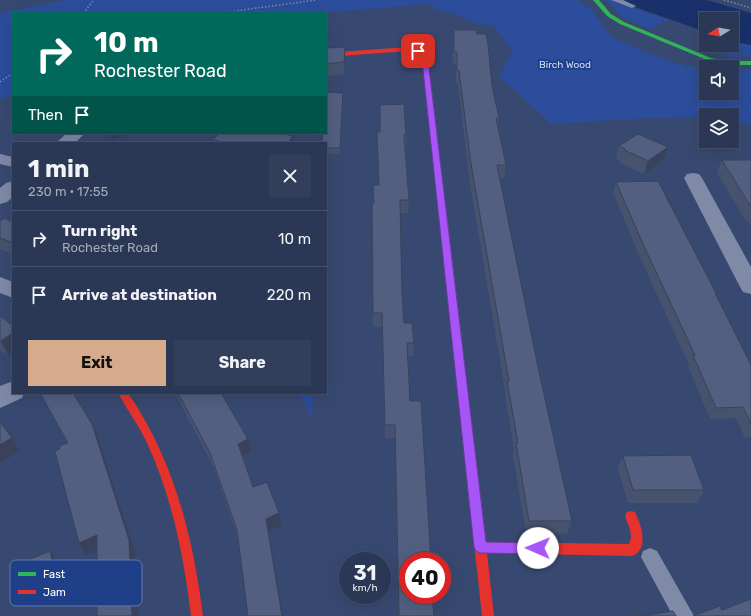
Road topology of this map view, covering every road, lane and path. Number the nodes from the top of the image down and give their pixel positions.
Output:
1 (94, 0) edge
2 (316, 0) edge
3 (596, 0) edge
4 (615, 0) edge
5 (724, 0) edge
6 (632, 6) dead end
7 (751, 8) edge
8 (84, 12) edge
9 (227, 12) edge
10 (327, 54) edge
11 (751, 63) edge
12 (12, 74) edge
13 (0, 82) edge
14 (0, 159) edge
15 (12, 162) edge
16 (693, 178) dead end
17 (12, 188) edge
18 (0, 198) edge
19 (0, 284) edge
20 (751, 287) edge
21 (12, 290) edge
22 (12, 392) edge
23 (124, 394) edge
24 (0, 398) edge
25 (631, 516) dead end
26 (480, 547) junction
27 (650, 557) dead end
28 (197, 616) edge
29 (488, 616) edge
30 (684, 616) edge

1 - 8 path
2 - 9 path
3 - 11 street
4 - 6 lane
5 - 7 path
10 - 26 street
12 - 13 path
14 - 15 street
16 - 20 street
17 - 18 street
19 - 21 street
22 - 24 street
23 - 28 street
25 - 26 street
26 - 29 street
27 - 30 lane

